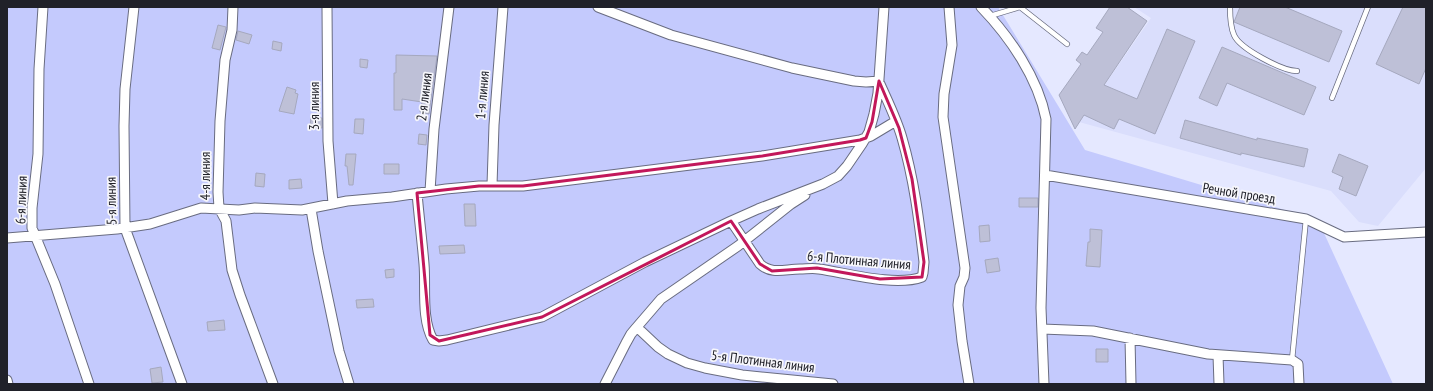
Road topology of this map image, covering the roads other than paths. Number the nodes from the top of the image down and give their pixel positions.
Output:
1 (43, 7) edge
2 (134, 7) edge
3 (233, 7) edge
4 (327, 7) edge
5 (449, 7) edge
6 (503, 7) edge
7 (598, 7) edge
8 (884, 7) edge
9 (949, 7) edge
10 (981, 7) edge
11 (1020, 7) edge
12 (1230, 7) edge
13 (1368, 7) edge
14 (990, 16) junction
15 (1067, 44) dead end
16 (1297, 71) dead end
17 (879, 81) junction
18 (1332, 98) dead end
19 (896, 121) junction
20 (866, 138) junction
21 (1045, 175) junction
22 (823, 184) junction
23 (492, 185) junction
24 (430, 191) junction
25 (417, 193) junction
26 (333, 204) junction
27 (219, 208) junction
28 (311, 209) junction
29 (1306, 219) junction
30 (731, 221) junction
31 (125, 228) junction
32 (1426, 232) edge
33 (35, 235) junction
34 (7, 238) edge
35 (744, 241) junction
36 (636, 328) junction
37 (1042, 329) junction
38 (1130, 338) junction
39 (1218, 354) junction
40 (1295, 362) junction
41 (7, 380) edge
42 (8, 384) edge
43 (89, 384) edge
44 (182, 384) edge
45 (273, 384) edge
46 (349, 384) edge
47 (605, 384) edge
48 (833, 384) edge
49 (969, 384) edge
50 (1044, 384) edge
51 (1131, 384) edge
52 (1218, 384) edge
53 (1300, 384) edge

1 - 33 street, 6-я линия
2 - 31 street, 5-я линия
3 - 27 street, 4-я линия
4 - 26 street, 3-я линия
5 - 24 street, 2-я линия
6 - 23 street, 1-я линия
7 - 17 street
8 - 17 street
9 - 49 street
10 - 14 street
11 - 14 lane
11 - 15 lane
12 - 16 lane
13 - 18 lane
14 - 21 street
17 - 19 street
17 - 20 street
19 - 20 street
19 - 35 street, 6-я Плотинная линия
20 - 22 street
20 - 23 street
21 - 29 street, Речной проезд
21 - 37 street
22 - 30 street
22 - 35 street
23 - 24 street
24 - 25 street
25 - 26 street
25 - 30 street
26 - 28 street
27 - 28 street
27 - 31 street
27 - 45 street, 4-я линия
28 - 46 street
29 - 32 street, Речной проезд
29 - 40 lane
30 - 35 street
31 - 33 street
31 - 44 street, 5-я линия
33 - 34 street
33 - 43 street, 6-я линия
35 - 36 street
36 - 47 street
36 - 48 street, 5-я Плотинная линия
37 - 38 street
37 - 50 street
38 - 39 street
38 - 51 street
39 - 40 street
39 - 52 street
40 - 53 street
41 - 42 street

